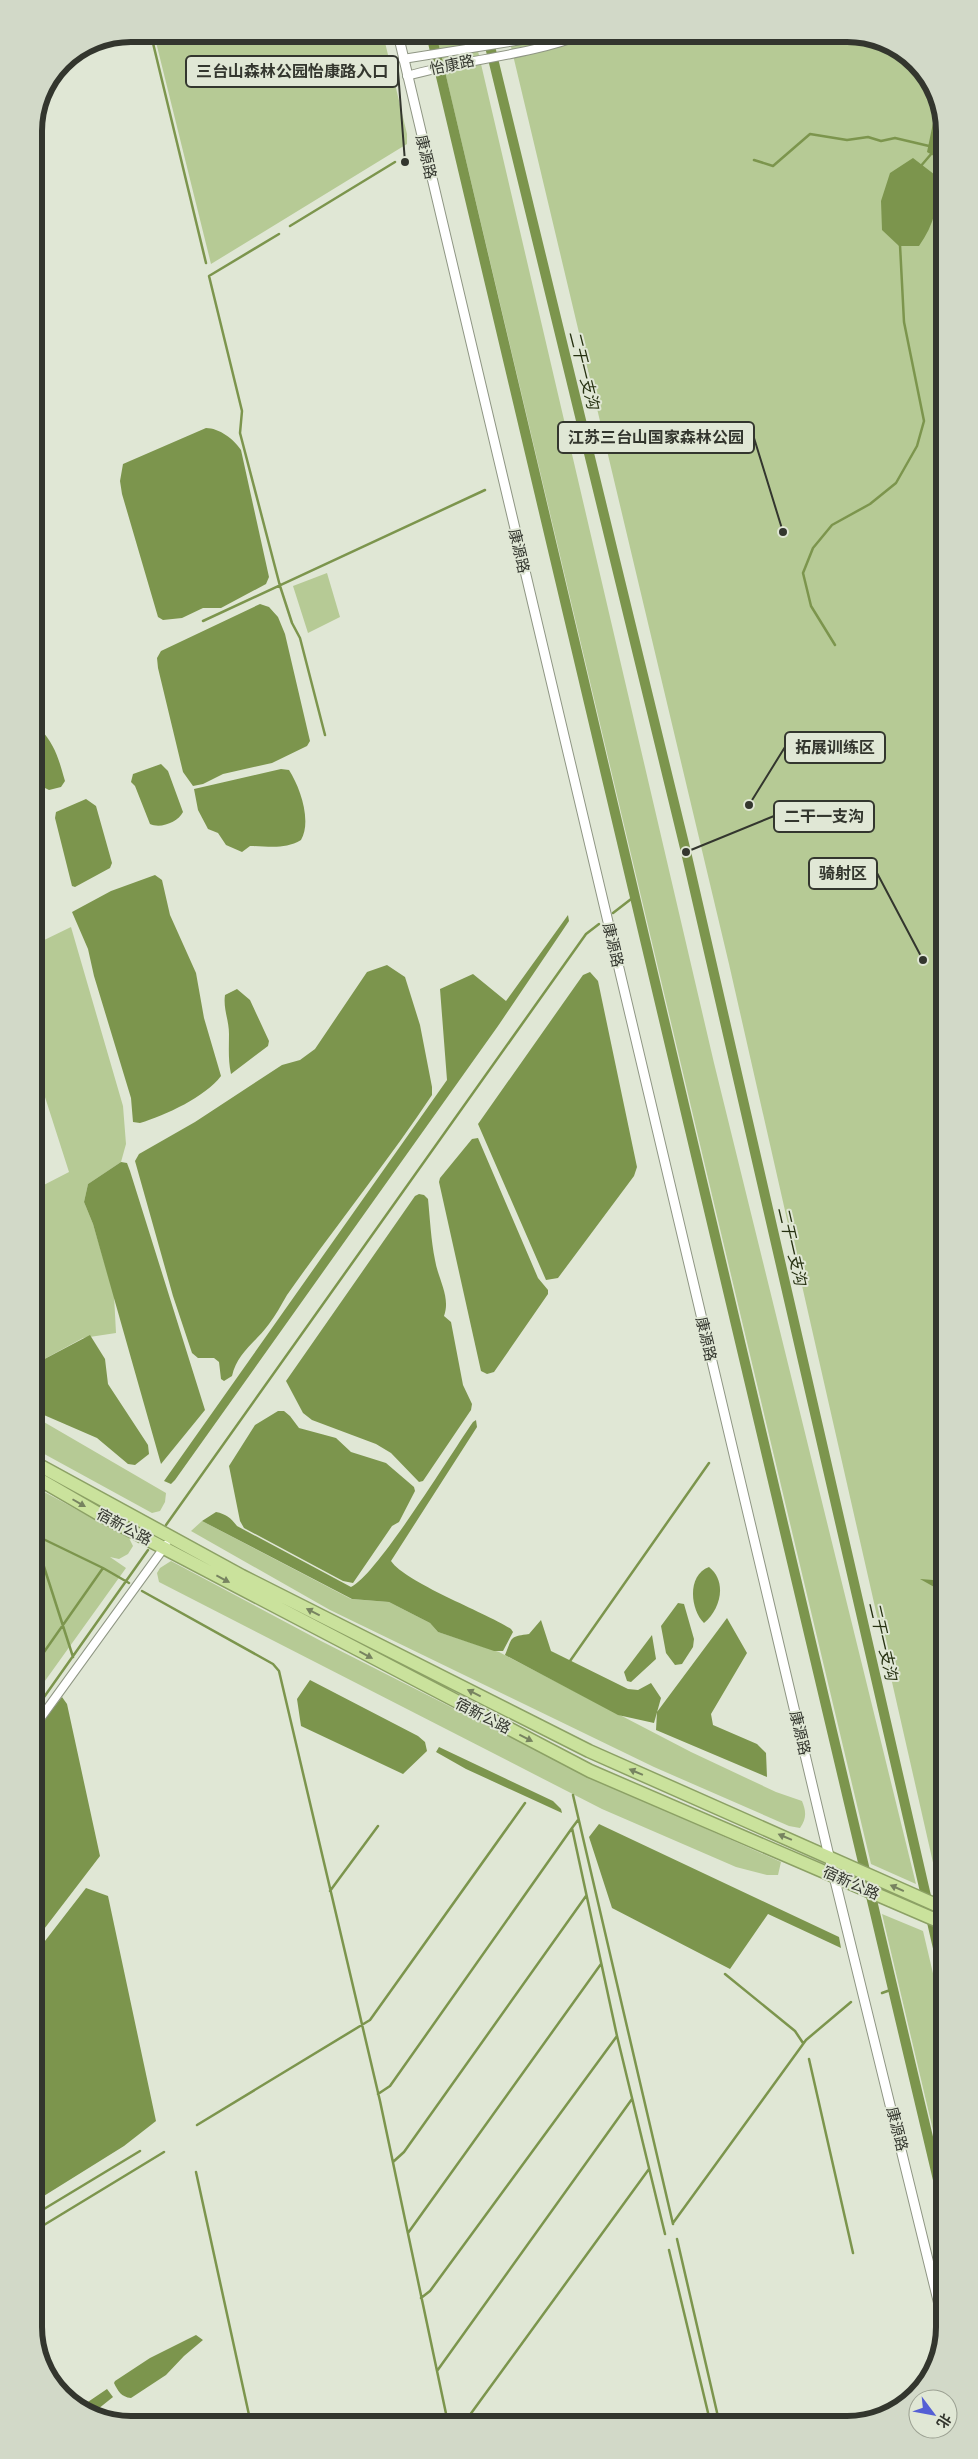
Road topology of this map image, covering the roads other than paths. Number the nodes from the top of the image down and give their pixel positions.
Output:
1 (400, 42) edge
2 (502, 43) edge
3 (561, 43) edge
4 (404, 60) junction
5 (407, 76) junction
6 (42, 1467) edge
7 (42, 1481) edge
8 (172, 1538) junction
9 (163, 1548) junction
10 (42, 1717) edge
11 (829, 1856) junction
12 (836, 1876) junction
13 (936, 1905) edge
14 (936, 1920) edge
15 (936, 2291) edge

1 - 4 street, 康源路
2 - 4 street, 怡康路
3 - 5 street, 怡康路
4 - 5 street, 康源路
5 - 11 street, 康源路
6 - 8 highway, 宿新公路
7 -> 9 highway, 宿新公路
8 - 9 street
11 -> 8 highway, 宿新公路
9 - 10 street
9 -> 12 highway, 宿新公路
11 - 12 street, 康源路
13 -> 11 highway, 宿新公路
12 - 14 highway, 宿新公路
12 - 15 street, 康源路

